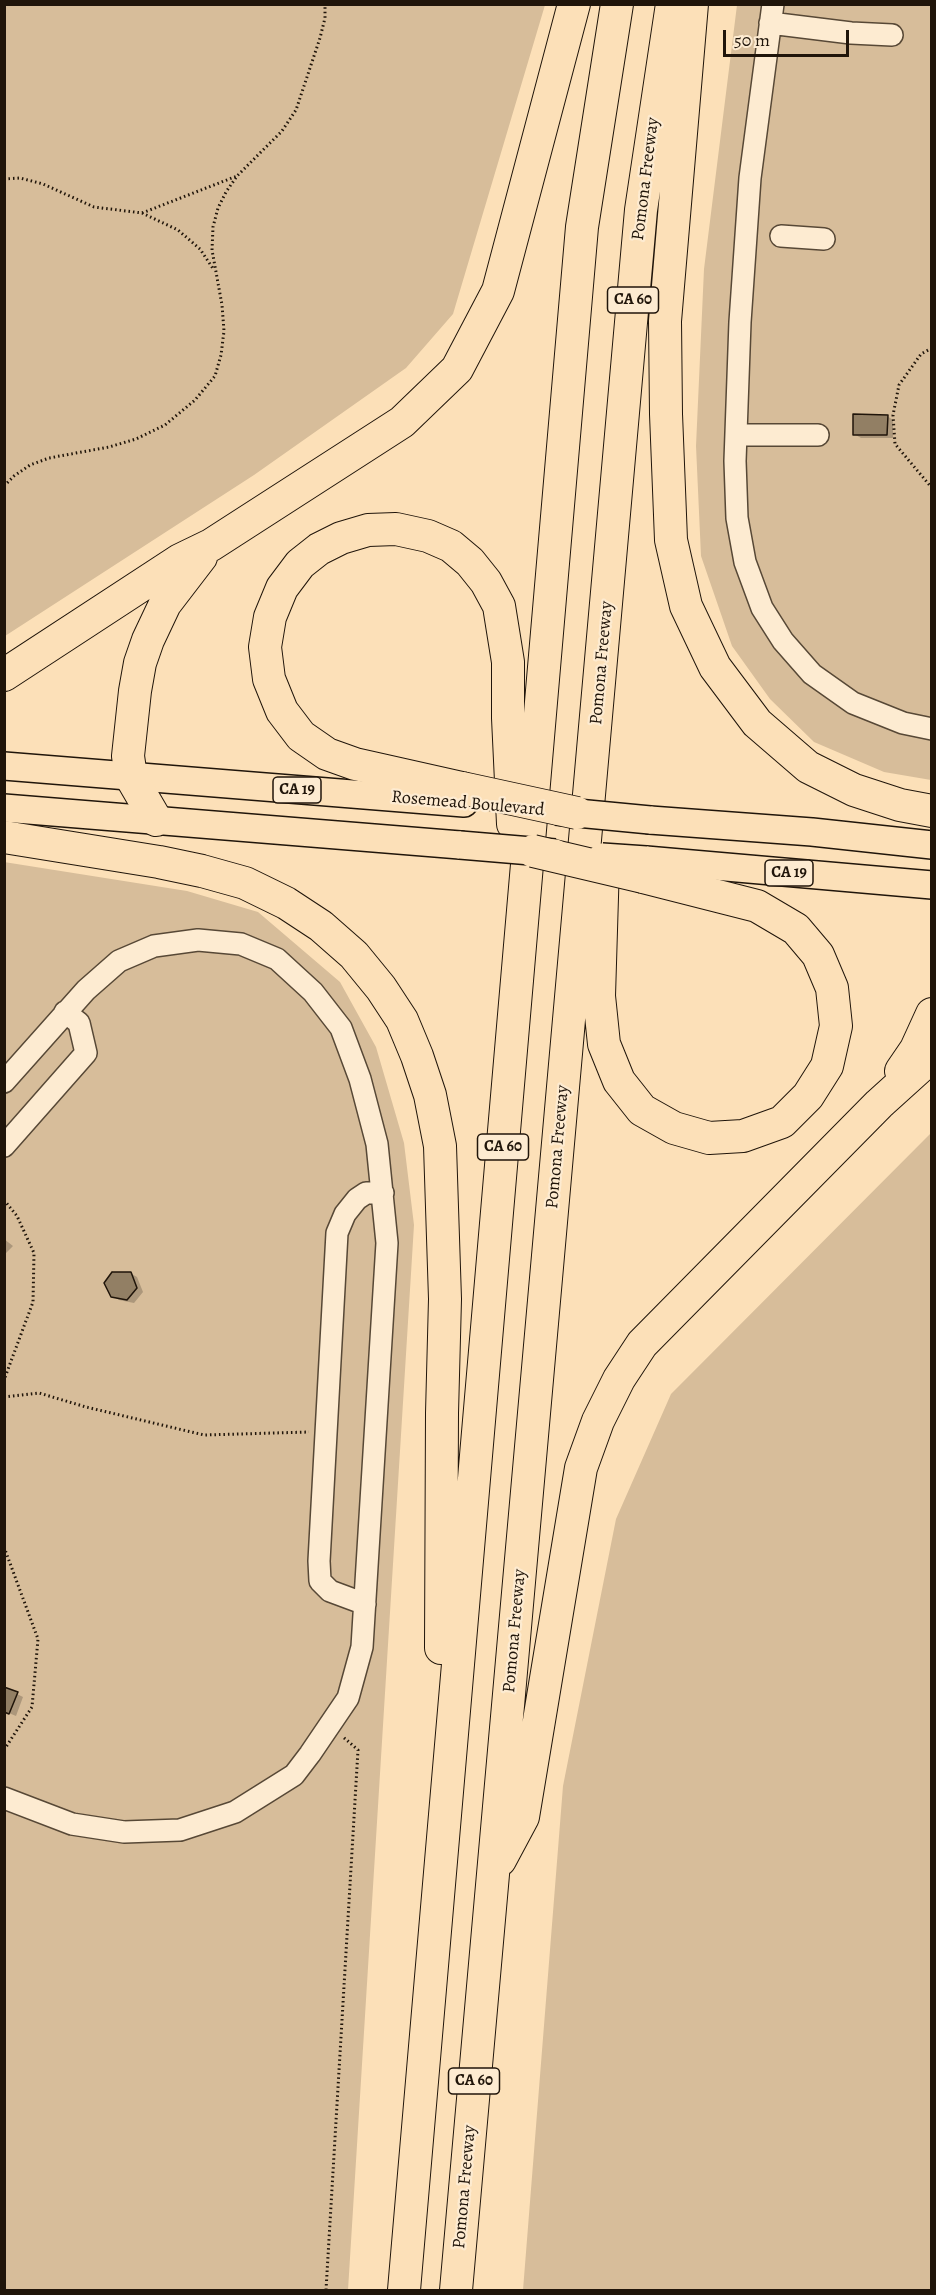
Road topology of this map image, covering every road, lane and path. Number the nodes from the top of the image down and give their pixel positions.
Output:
1 (325, 4) edge
2 (574, 4) edge
3 (617, 4) edge
4 (672, 4) edge
5 (692, 4) edge
6 (772, 14) edge
7 (892, 35) dead end
8 (237, 176) junction
9 (4, 179) edge
10 (142, 213) junction
11 (782, 236) dead end
12 (824, 239) dead end
13 (216, 272) junction
14 (932, 348) edge
15 (736, 435) junction
16 (818, 435) dead end
17 (4, 486) edge
18 (932, 488) edge
19 (211, 545) junction
20 (608, 597) junction
21 (4, 675) edge
22 (932, 729) edge
23 (4, 766) edge
24 (131, 777) junction
25 (463, 796) junction
26 (4, 808) edge
27 (932, 811) edge
28 (577, 813) joint
29 (156, 820) junction
30 (4, 837) edge
31 (932, 845) edge
32 (533, 851) joint
33 (644, 869) junction
34 (932, 885) edge
35 (519, 963) junction
36 (66, 1012) junction
37 (932, 1014) edge
38 (932, 1056) edge
39 (4, 1082) edge
40 (879, 1104) junction
41 (4, 1146) edge
42 (383, 1193) junction
43 (4, 1200) edge
44 (4, 1380) edge
45 (4, 1397) edge
46 (326, 1431) junction
47 (4, 1547) edge
48 (365, 1604) junction
49 (330, 1725) junction
50 (4, 1750) edge
51 (4, 1798) edge
52 (493, 1872) junction
53 (440, 1874) junction
54 (326, 2290) edge
55 (404, 2290) edge
56 (456, 2290) edge

1 - 8 path
2 - 19 highway
3 - 35 highway, CA 60
4 - 20 highway, Pomona Freeway / CA 60
5 - 27 highway
6 - 7 lane
6 - 15 lane
8 - 10 path
8 - 13 path
9 - 10 path
10 - 13 path
11 - 12 lane
13 - 17 path
14 - 18 path
15 - 16 lane
15 - 22 lane
19 - 21 highway
19 - 24 highway
20 - 33 highway
20 - 52 highway, Pomona Freeway / CA 60
23 - 24 main road, Rosemead Boulevard / CA 19
24 - 25 main road, Rosemead Boulevard / CA 19
24 - 29 highway
25 - 28 highway, bridge
25 - 35 highway
26 - 29 main road, CA 19
28 - 31 main road, bridge
29 - 32 main road, CA 19, bridge
30 - 53 highway
32 - 33 highway, bridge
33 - 34 main road, CA 19
35 - 53 highway, CA 60
36 - 39 lane
36 - 41 lane
36 - 42 lane
37 - 40 highway
38 - 40 highway
40 - 52 highway
42 - 46 lane
42 - 48 lane
43 - 44 path
45 - 46 path
46 - 48 lane
47 - 50 path
48 - 49 lane
49 - 51 lane
49 - 54 path
52 - 56 highway, Pomona Freeway / CA 60
53 - 55 highway, CA 60

